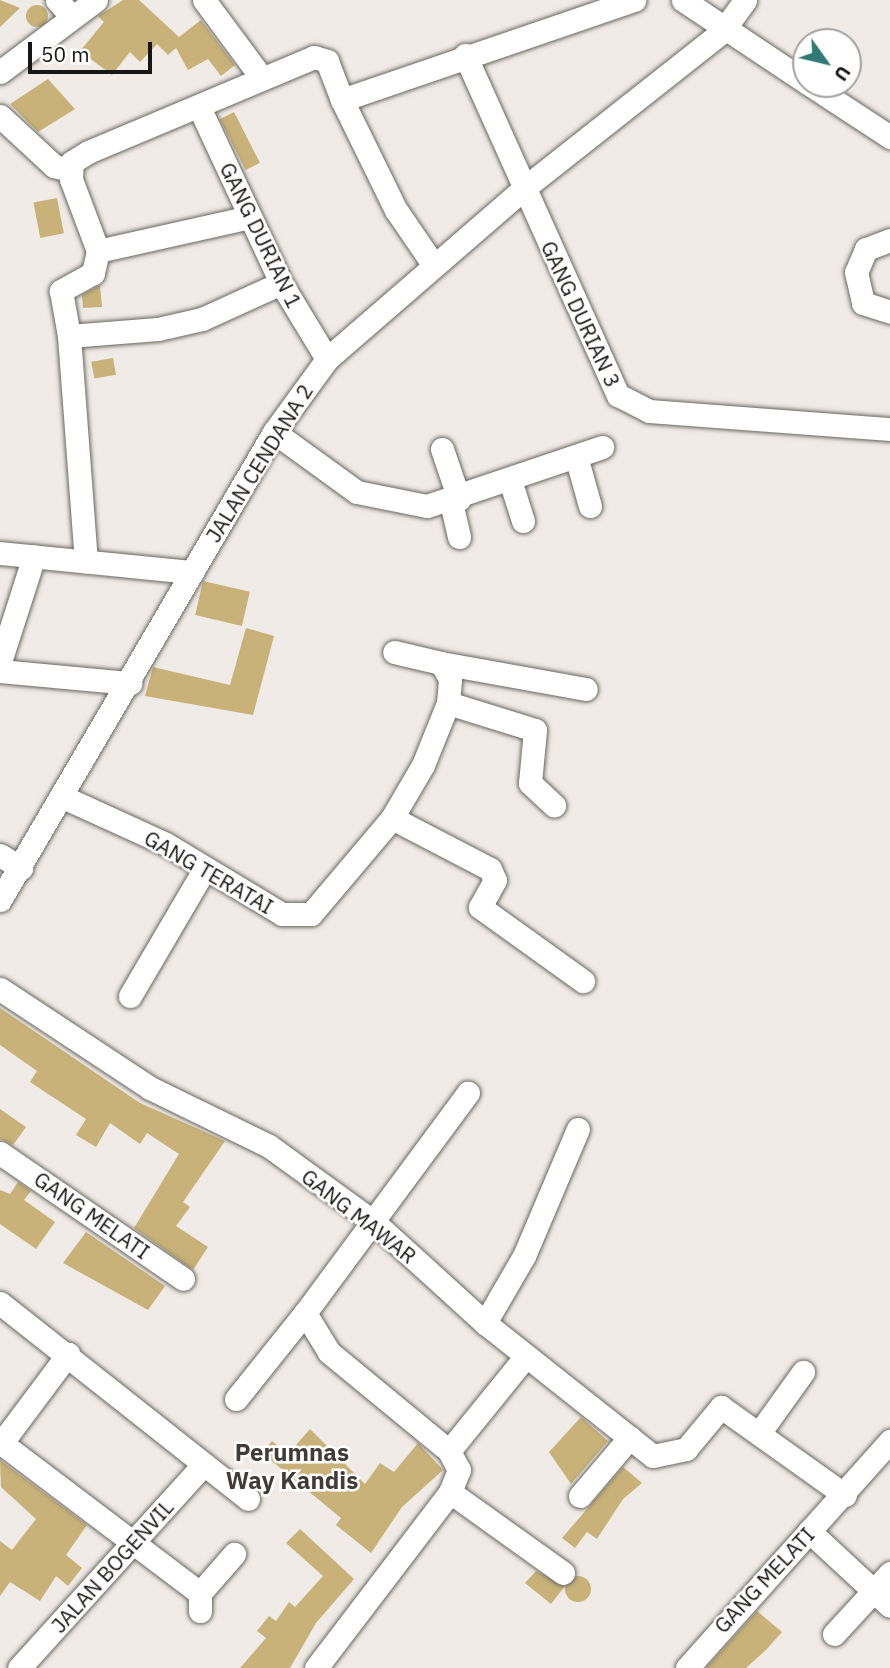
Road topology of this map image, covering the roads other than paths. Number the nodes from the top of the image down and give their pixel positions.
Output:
1 (96, 0) edge
2 (204, 0) edge
3 (634, 0) edge
4 (683, 0) edge
5 (745, 0) edge
6 (64, 9) edge
7 (722, 32) junction
8 (465, 55) junction
9 (0, 72) edge
10 (792, 74) edge
11 (261, 77) junction
12 (830, 98) edge
13 (342, 100) junction
14 (200, 109) junction
15 (0, 116) edge
16 (890, 137) edge
17 (70, 170) junction
18 (523, 189) junction
19 (250, 217) junction
20 (890, 240) edge
21 (98, 251) junction
22 (433, 264) junction
23 (281, 282) junction
24 (890, 312) edge
25 (69, 336) junction
26 (327, 359) junction
27 (890, 429) edge
28 (274, 432) junction
29 (601, 447) dead end
30 (442, 449) dead end
31 (576, 456) junction
32 (510, 480) junction
33 (455, 500) junction
34 (590, 506) dead end
35 (523, 521) dead end
36 (458, 537) dead end
37 (0, 553) edge
38 (34, 556) junction
39 (86, 561) junction
40 (192, 572) junction
41 (394, 652) dead end
42 (0, 662) edge
43 (441, 663) junction
44 (0, 671) edge
45 (130, 683) junction
46 (586, 689) dead end
47 (448, 703) junction
48 (63, 797) junction
49 (554, 805) dead end
50 (392, 818) junction
51 (0, 855) edge
52 (21, 868) junction
53 (205, 868) junction
54 (0, 900) edge
55 (583, 981) dead end
56 (0, 989) edge
57 (130, 996) dead end
58 (468, 1093) dead end
59 (578, 1129) dead end
60 (0, 1153) edge
61 (375, 1223) junction
62 (183, 1279) dead end
63 (0, 1303) edge
64 (305, 1313) junction
65 (485, 1323) junction
66 (68, 1354) junction
67 (526, 1356) junction
68 (803, 1372) dead end
69 (236, 1399) dead end
70 (760, 1432) junction
71 (630, 1437) junction
72 (890, 1441) edge
73 (2, 1445) edge
74 (449, 1451) junction
75 (204, 1464) junction
76 (450, 1492) junction
77 (845, 1495) junction
78 (580, 1496) dead end
79 (248, 1499) dead end
80 (809, 1531) junction
81 (135, 1542) junction
82 (234, 1554) dead end
83 (563, 1573) dead end
84 (890, 1573) edge
85 (882, 1598) edge
86 (834, 1634) dead end
87 (19, 1668) edge
88 (316, 1668) edge
89 (687, 1668) edge

1 - 6 street
2 - 11 street
3 - 8 street
4 - 7 street
5 - 7 street, JALAN CENDANA 2
6 - 9 street
7 - 10 street
7 - 18 street, JALAN CENDANA 2
8 - 13 street
8 - 18 street, GANG DURIAN 3
11 - 13 street
11 - 14 street
12 - 16 street
13 - 22 street
14 - 17 street
14 - 19 street, GANG DURIAN 1
15 - 17 street
17 - 21 street
18 - 22 street, JALAN CENDANA 2
18 - 27 street, GANG DURIAN 3
19 - 21 street
19 - 23 street, GANG DURIAN 1
20 - 24 street
21 - 25 street
22 - 26 street, JALAN CENDANA 2
23 - 25 street
23 - 26 street, GANG DURIAN 1
25 - 39 street
26 - 28 street, JALAN CENDANA 2
28 - 33 street
28 - 40 street, JALAN CENDANA 2
29 - 31 street
30 - 33 street
31 - 32 street
31 - 34 street
32 - 33 street
32 - 35 street
33 - 36 street
37 - 38 street
38 - 39 street
38 - 42 street
39 - 40 street
40 - 45 street, JALAN CENDANA 2
41 - 43 street
43 - 46 street
43 - 47 street, GANG TERATAI
44 - 45 street
45 - 48 street, JALAN CENDANA 2
47 - 49 street
47 - 50 street, GANG TERATAI
48 - 52 street, JALAN CENDANA 2
48 - 53 street, GANG TERATAI
50 - 53 street, GANG TERATAI
50 - 55 street
51 - 52 street
52 - 54 street, JALAN CENDANA 2
53 - 57 street
56 - 61 street, GANG MAWAR
58 - 61 street
59 - 65 street
60 - 62 street, GANG MELATI
61 - 64 street
61 - 65 street, GANG MAWAR
63 - 66 street
64 - 69 street
64 - 74 street
65 - 67 street, GANG MAWAR
66 - 73 street
66 - 75 street
67 - 71 street, GANG MAWAR
67 - 74 street
68 - 70 street
70 - 71 street, GANG MAWAR
70 - 77 street
71 - 78 street
72 - 77 street, GANG MELATI
73 - 81 street
74 - 76 street
75 - 79 street
75 - 81 street, JALAN BOGENVIL
76 - 83 street
76 - 88 street
77 - 80 street, GANG MELATI
80 - 85 street
80 - 89 street, GANG MELATI
81 - 82 street
81 - 87 street, JALAN BOGENVIL
84 - 85 street
85 - 86 street

